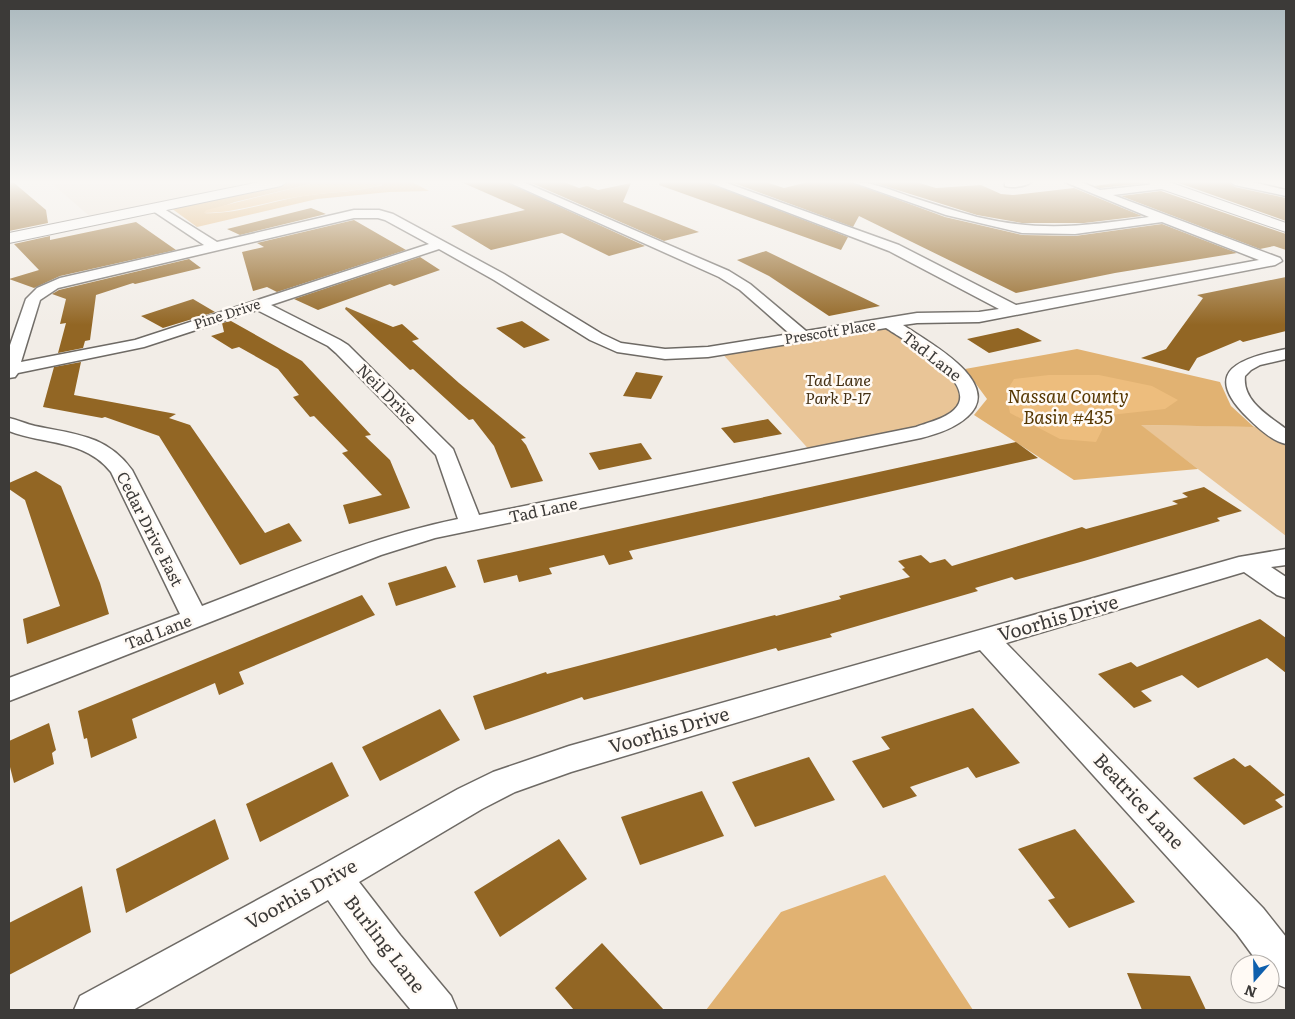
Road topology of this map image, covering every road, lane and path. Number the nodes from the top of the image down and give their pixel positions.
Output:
1 (52, 230) edge
2 (190, 230) edge
3 (283, 230) edge
4 (412, 230) edge
5 (625, 230) edge
6 (843, 230) edge
7 (1020, 230) edge
8 (1069, 230) edge
9 (1193, 230) edge
10 (9, 238) edge
11 (439, 244) junction
12 (216, 246) junction
13 (1281, 264) edge
14 (257, 304) junction
15 (1013, 310) junction
16 (889, 323) junction
17 (802, 336) junction
18 (1286, 354) edge
19 (10, 371) edge
20 (9, 424) edge
21 (1286, 438) edge
22 (471, 525) junction
23 (1286, 557) edge
24 (1248, 562) junction
25 (1286, 589) edge
26 (195, 618) junction
27 (986, 639) junction
28 (9, 690) edge
29 (333, 878) junction
30 (1286, 968) edge
31 (94, 1010) edge
32 (437, 1010) edge

1 - 10 main road
2 - 12 street
3 - 12 street, Prescott Place
4 - 11 street, Prescott Place
5 - 17 street
6 - 15 street
7 - 8 street
9 - 13 street
11 - 14 street, Pine Drive
11 - 17 street, Prescott Place
12 - 19 street, Prescott Place
13 - 15 street, Prescott Place
14 - 19 street, Pine Drive
14 - 22 street, Neil Drive
15 - 16 street, Prescott Place
16 - 17 street, Prescott Place
16 - 22 street, Tad Lane
18 - 21 street
20 - 26 street, Cedar Drive East
22 - 26 street, Tad Lane
23 - 24 street, Voorhis Drive
24 - 25 street
24 - 27 street, Voorhis Drive
26 - 28 street, Tad Lane
27 - 29 street, Voorhis Drive
27 - 30 street, Beatrice Lane
29 - 31 street, Voorhis Drive
29 - 32 street, Burling Lane

